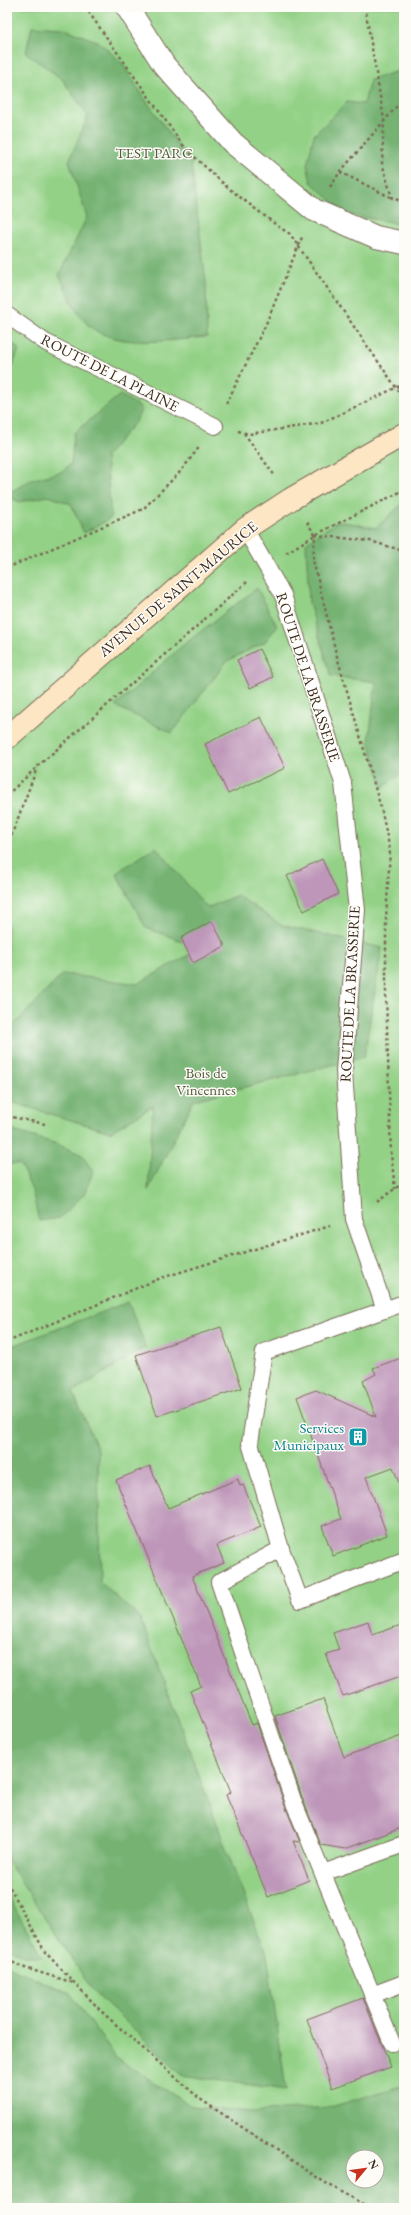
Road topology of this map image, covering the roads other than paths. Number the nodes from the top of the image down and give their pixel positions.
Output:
1 (127, 7) edge
2 (404, 243) edge
3 (7, 315) edge
4 (215, 426) road end
5 (404, 434) edge
6 (245, 529) junction
7 (7, 738) edge
8 (404, 1303) edge
9 (385, 1310) junction
10 (281, 1549) junction
11 (402, 1561) dead end
12 (404, 1844) edge
13 (323, 1873) junction
14 (404, 1983) edge
15 (372, 1996) junction
16 (392, 2043) dead end

1 - 2 street
3 - 4 lane, ROUTE DE LA PLAINE
5 - 6 main road, AVENUE DE SAINT-MAURICE
6 - 7 main road, AVENUE DE SAINT-MAURICE
6 - 9 lane, ROUTE DE LA BRASSERIE
8 - 9 lane
9 - 10 lane
10 - 11 lane
10 - 13 lane
12 - 13 lane
13 - 15 lane
14 - 15 lane
15 - 16 lane

